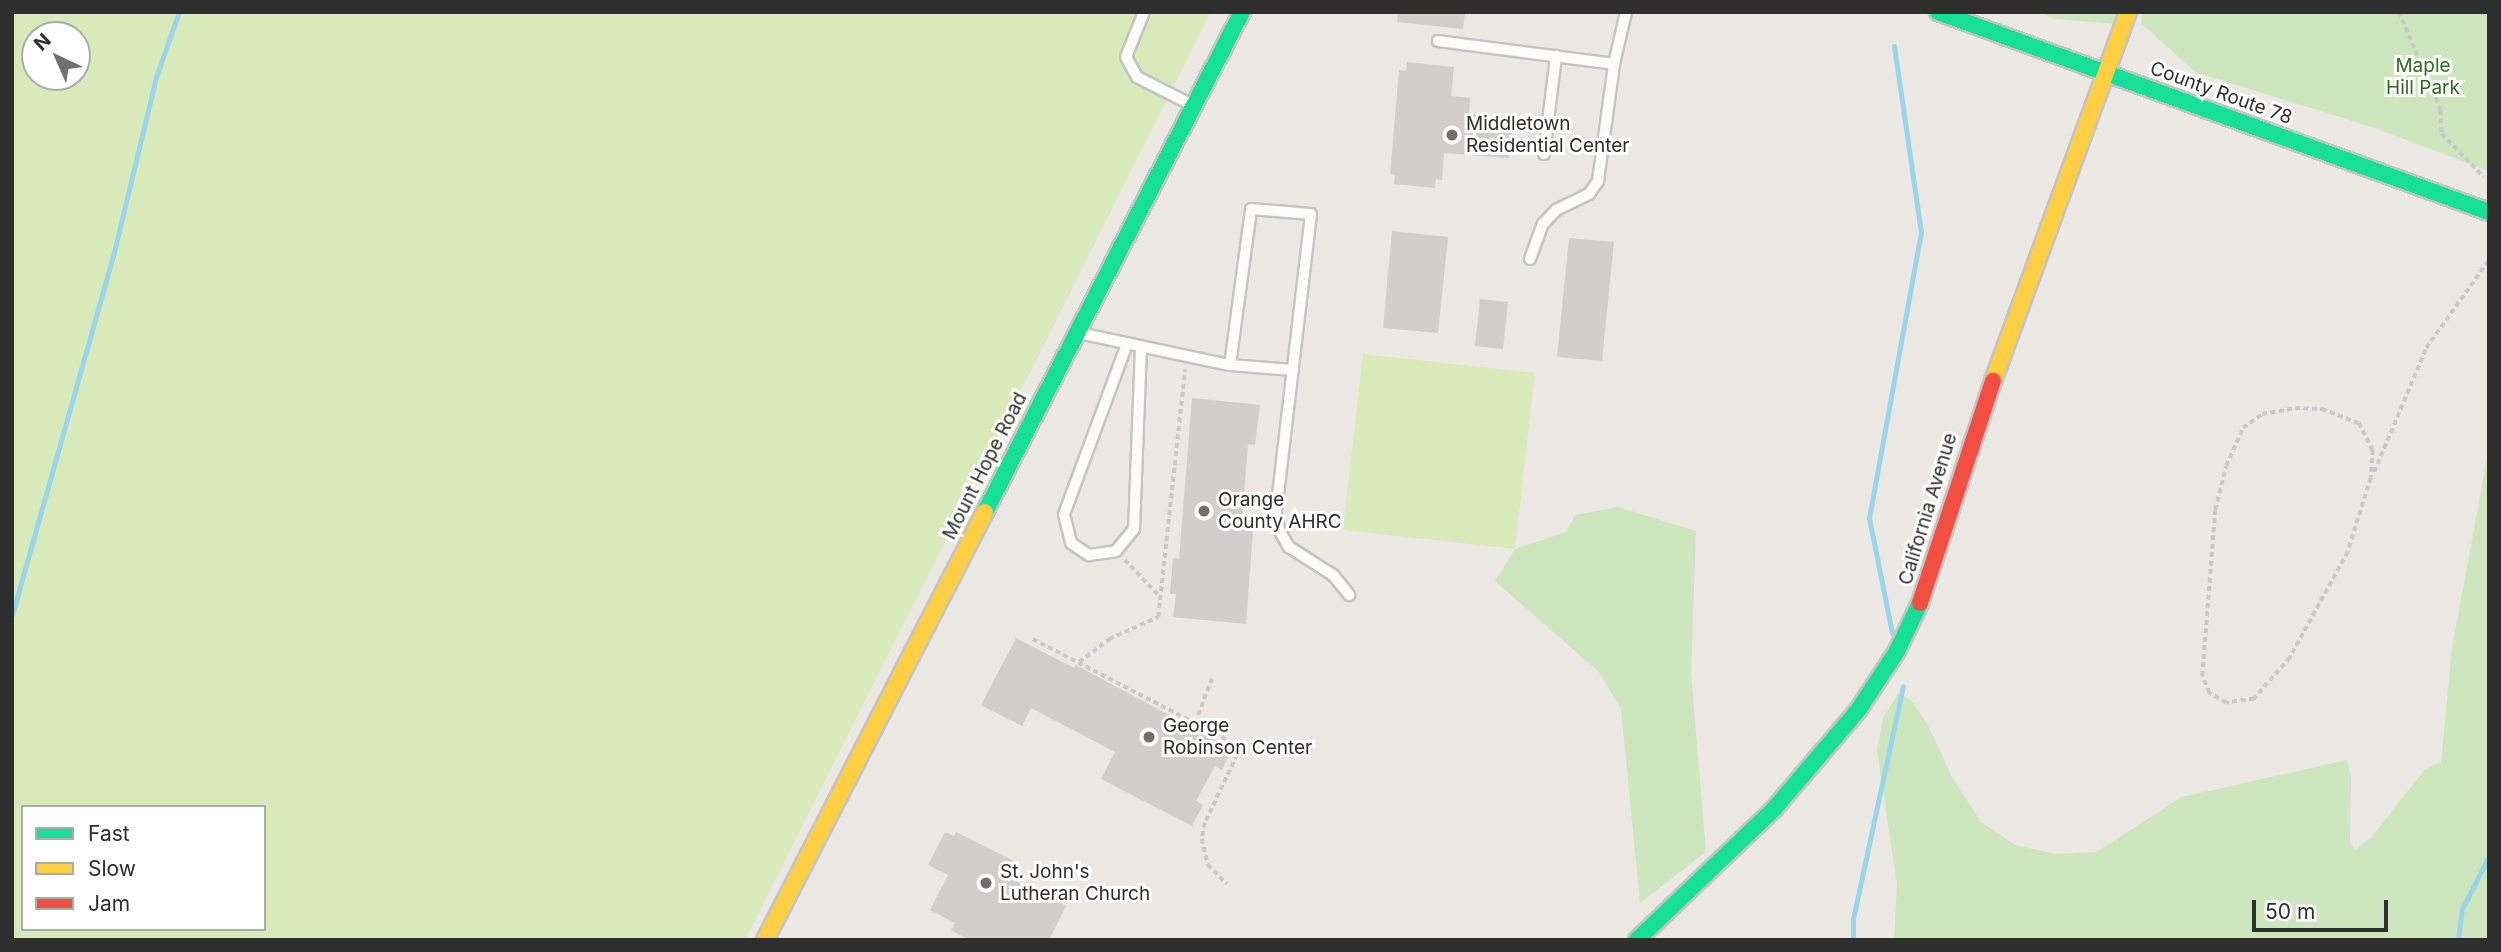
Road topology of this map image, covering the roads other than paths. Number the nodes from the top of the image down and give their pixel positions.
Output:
1 (1144, 12) edge
2 (1242, 12) edge
3 (1626, 12) edge
4 (1938, 12) edge
5 (2128, 12) edge
6 (1438, 41) dead end
7 (1556, 56) junction
8 (1614, 64) junction
9 (2108, 74) junction
10 (1194, 106) junction
11 (1544, 154) dead end
12 (2489, 212) edge
13 (1530, 259) dead end
14 (1077, 333) junction
15 (1127, 344) junction
16 (1142, 346) junction
17 (1230, 365) junction
18 (1293, 370) junction
19 (1349, 595) dead end
20 (765, 940) edge
21 (1637, 940) edge

1 - 10 lane
2 - 10 street, Mount Hope Road
3 - 8 lane
4 - 9 street, County Route 78
5 - 9 street, California Avenue
6 - 7 lane
7 - 8 lane
7 - 11 lane
8 - 13 lane
9 - 12 street, County Route 78
9 - 21 street, California Avenue
10 - 14 street, Mount Hope Road
14 - 15 lane
14 - 20 street, Mount Hope Road
15 - 16 lane
15 - 16 lane
16 - 17 lane
17 - 18 lane
17 - 18 lane
18 - 19 lane

